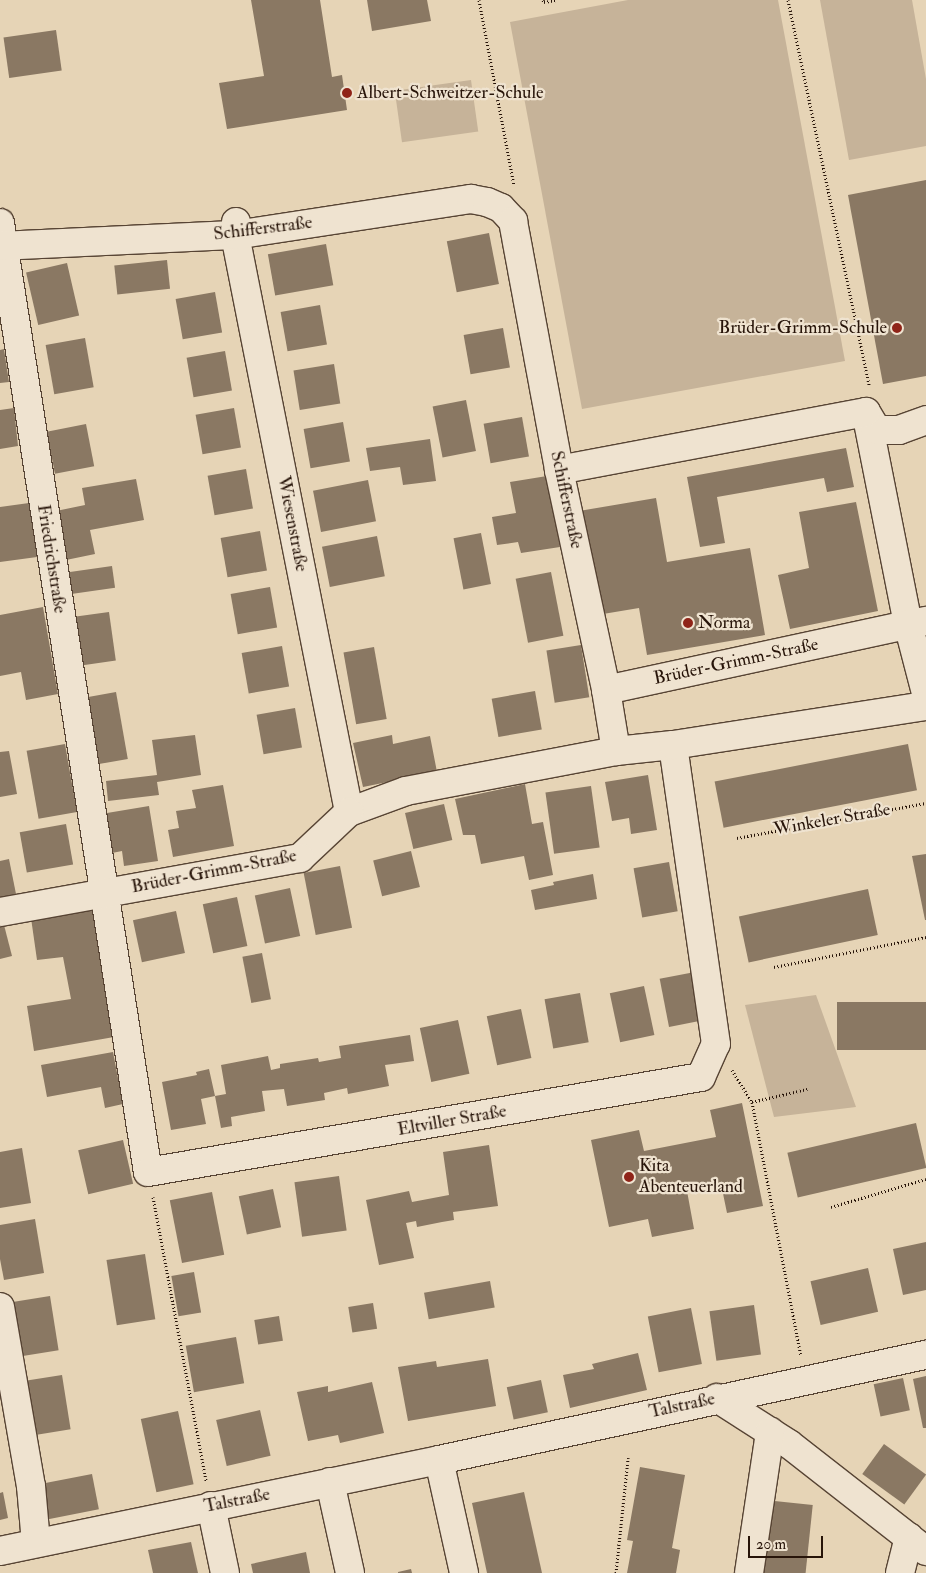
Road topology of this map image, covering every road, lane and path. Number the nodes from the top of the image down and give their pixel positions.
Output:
1 (480, 0) edge
2 (543, 0) edge
3 (556, 0) edge
4 (788, 0) edge
5 (513, 221) junction
6 (235, 229) junction
7 (1, 238) edge
8 (866, 412) junction
9 (926, 420) edge
10 (559, 470) junction
11 (917, 623) edge
12 (606, 690) junction
13 (926, 693) edge
14 (926, 706) edge
15 (674, 745) junction
16 (616, 752) junction
17 (926, 803) edge
18 (349, 812) junction
19 (737, 838) dead end
20 (103, 894) junction
21 (0, 912) edge
22 (926, 936) edge
23 (774, 967) dead end
24 (716, 1044) junction
25 (807, 1089) dead end
26 (752, 1102) junction
27 (148, 1172) junction
28 (926, 1179) edge
29 (831, 1206) dead end
30 (0, 1307) edge
31 (926, 1355) edge
32 (801, 1357) dead end
33 (717, 1398) junction
34 (770, 1432) junction
35 (628, 1458) dead end
36 (439, 1460) junction
37 (330, 1482) junction
38 (208, 1494) junction
39 (36, 1543) junction
40 (917, 1544) edge
41 (0, 1551) edge
42 (225, 1573) edge
43 (350, 1573) edge
44 (464, 1573) edge
45 (616, 1573) edge
46 (750, 1573) edge
47 (900, 1573) edge

1 - 5 path
2 - 3 path
4 - 8 path
5 - 6 street, Schifferstraße
5 - 10 street, Schifferstraße
6 - 7 street, Schifferstraße
6 - 18 street, Wiesenstraße
7 - 20 street, Friedrichstraße
8 - 9 street
8 - 10 street
8 - 11 street
10 - 12 street, Schifferstraße
11 - 12 street, Brüder-Grimm-Straße
11 - 13 street
12 - 16 street
14 - 15 street, Brüder-Grimm-Straße
15 - 16 street, Brüder-Grimm-Straße
15 - 24 street
16 - 18 street, Brüder-Grimm-Straße
17 - 19 path, Winkeler Straße
18 - 20 street, Brüder-Grimm-Straße
20 - 21 street, Brüder-Grimm-Straße
20 - 27 street
22 - 23 path
24 - 26 path
24 - 27 street, Eltviller Straße
25 - 26 path
26 - 32 path
27 - 38 path
28 - 29 path
30 - 39 street
31 - 33 street, Talstraße
33 - 34 street
33 - 36 street, Talstraße
34 - 40 street
34 - 46 street
35 - 45 path
36 - 37 street, Talstraße
36 - 44 street
37 - 38 street, Talstraße
37 - 43 street
38 - 39 street, Talstraße
38 - 42 street
39 - 41 street, Talstraße
40 - 47 street

